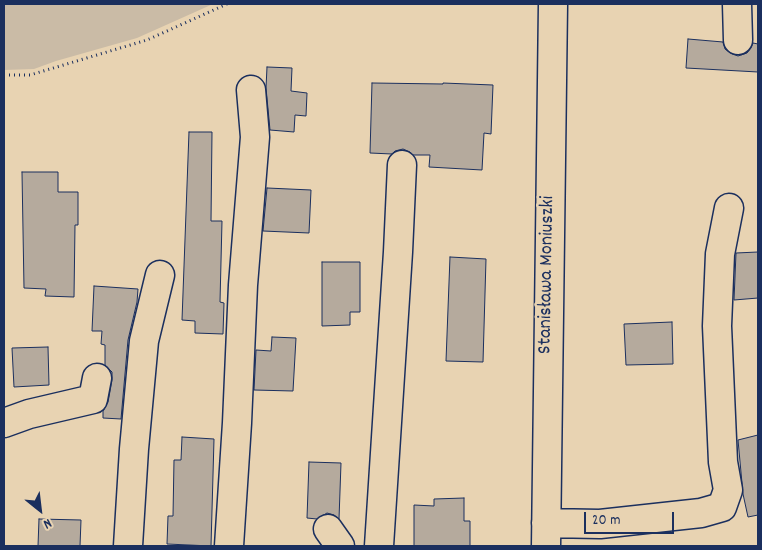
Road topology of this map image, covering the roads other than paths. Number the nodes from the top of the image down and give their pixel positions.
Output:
1 (552, 4) edge
2 (737, 4) edge
3 (738, 40) dead end
4 (251, 90) dead end
5 (402, 165) dead end
6 (729, 208) dead end
7 (160, 275) dead end
8 (97, 378) dead end
9 (4, 423) edge
10 (546, 535) edge
11 (128, 546) edge
12 (230, 546) edge
13 (379, 546) edge

1 - 10 street, Stanisława Moniuszki
2 - 3 street
4 - 12 street
5 - 13 street
6 - 10 street
7 - 11 street
8 - 9 street

